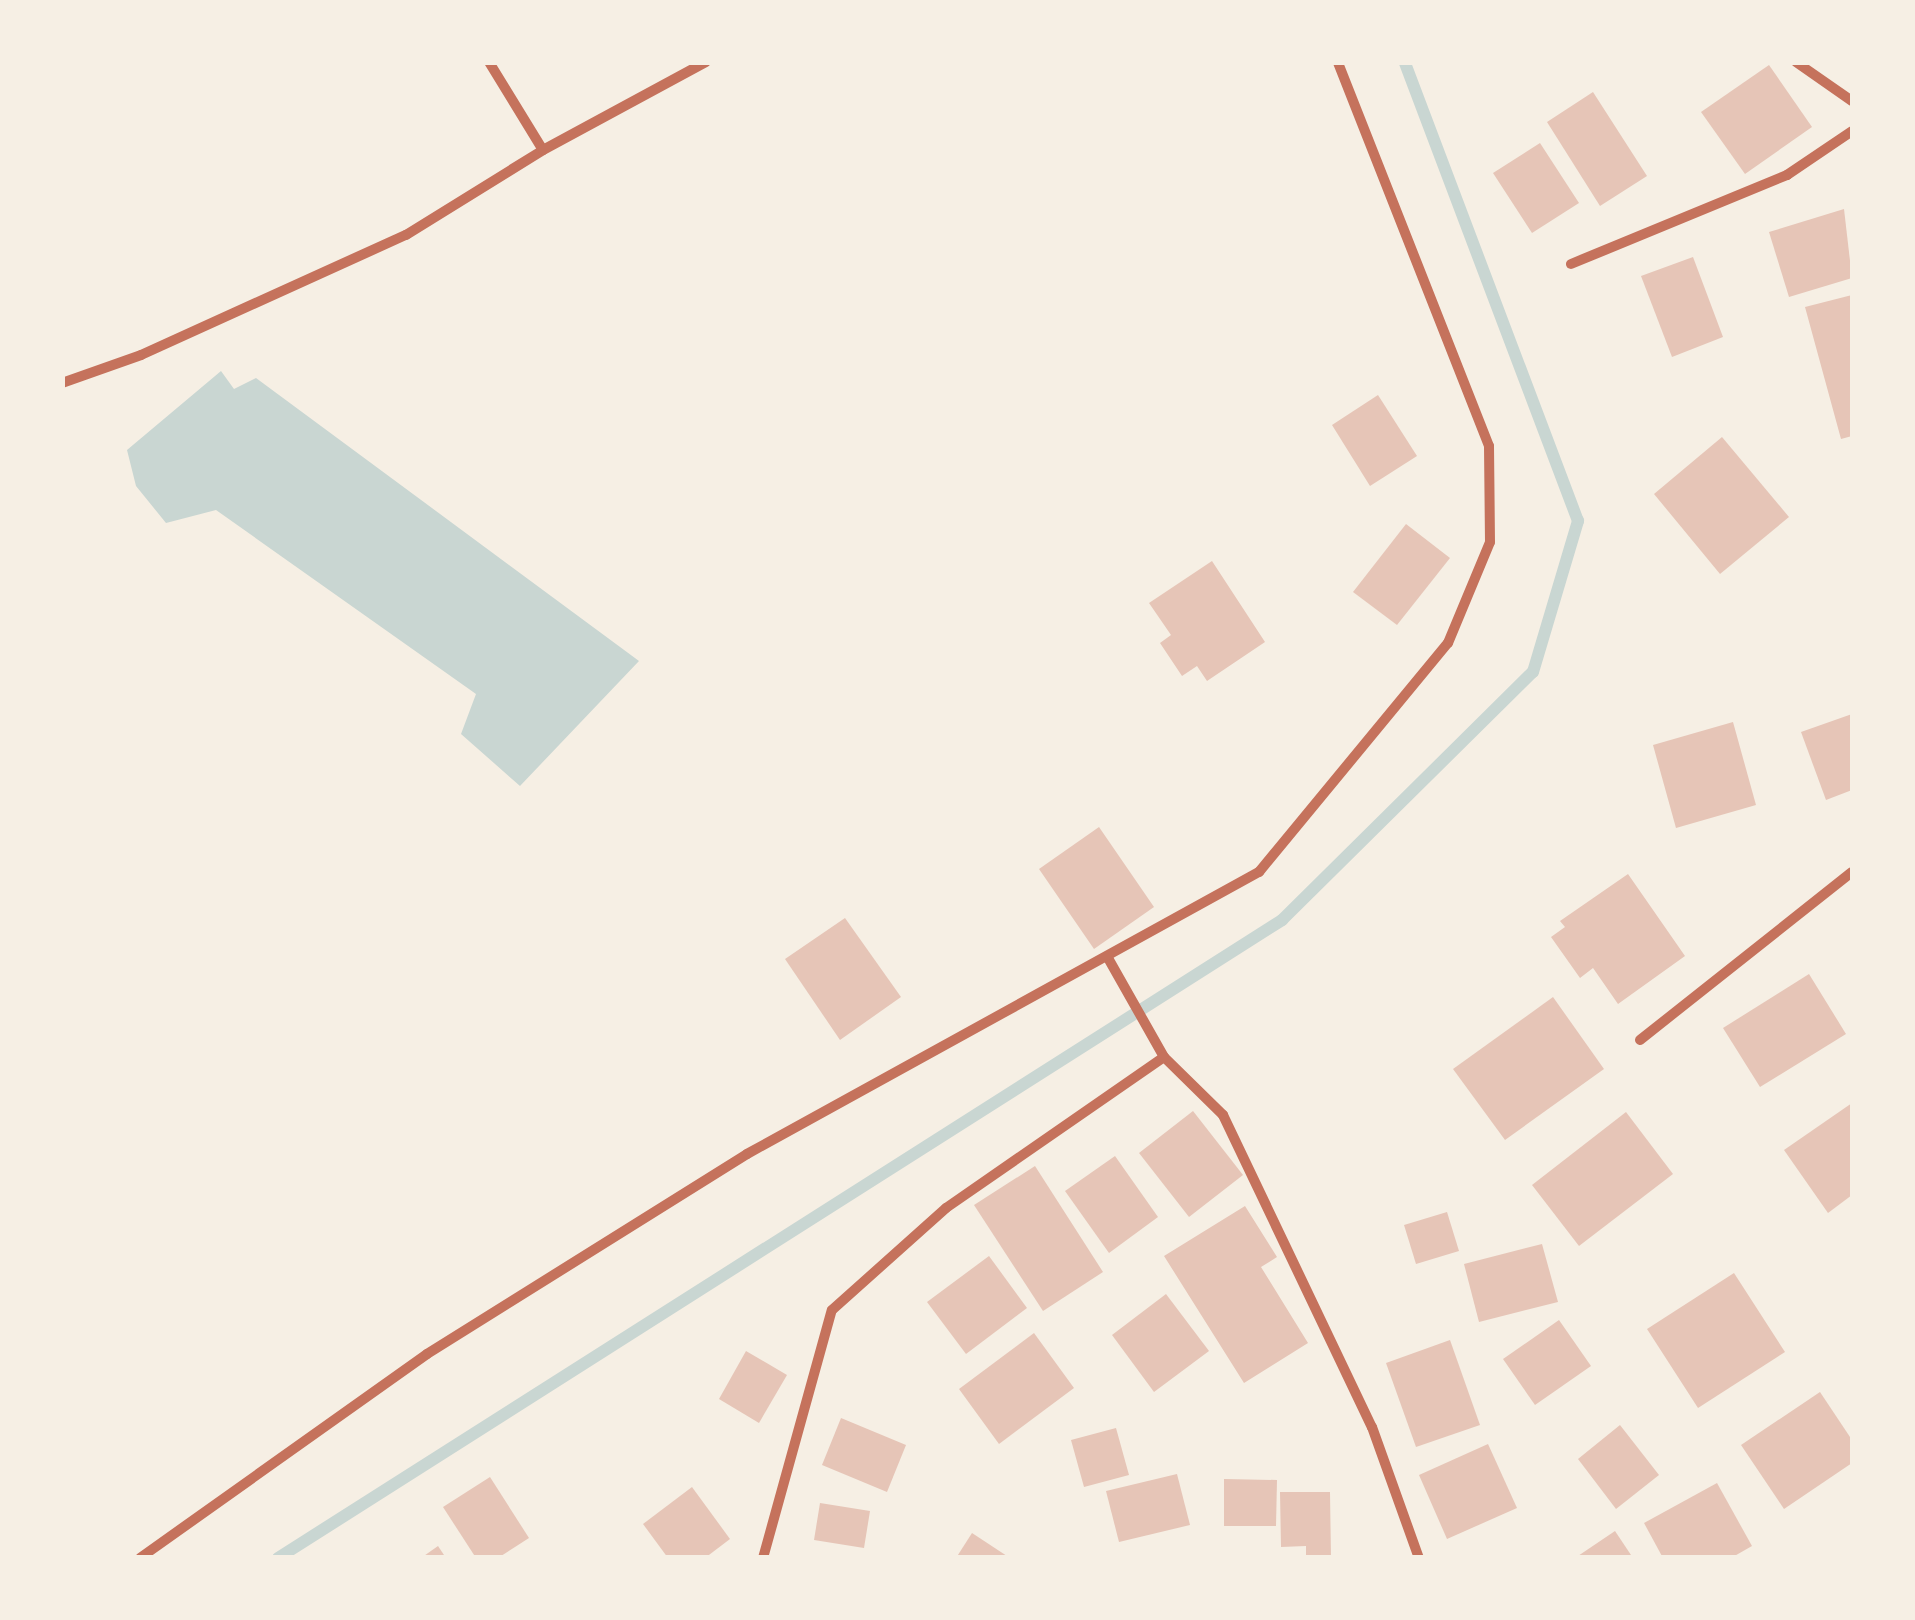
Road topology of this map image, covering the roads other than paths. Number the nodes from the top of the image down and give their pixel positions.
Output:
1 (489, 62) edge
2 (706, 62) edge
3 (1338, 62) edge
4 (1796, 62) edge
5 (1852, 100) edge
6 (1852, 132) edge
7 (542, 150) junction
8 (1572, 264) dead end
9 (62, 383) edge
10 (1852, 872) edge
11 (1108, 958) junction
12 (1640, 1040) dead end
13 (1164, 1057) junction
14 (140, 1558) edge
15 (764, 1558) edge
16 (1419, 1558) edge

1 - 7 street
2 - 7 street
3 - 11 street
4 - 5 street
6 - 8 street
7 - 9 street
10 - 12 street
11 - 13 street
11 - 14 street
13 - 15 street
13 - 16 street

